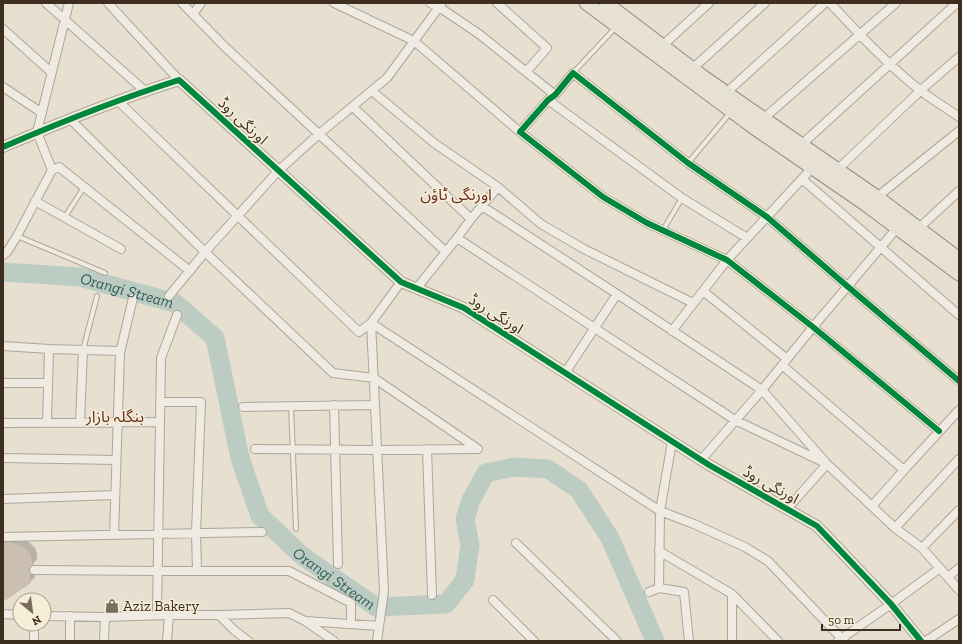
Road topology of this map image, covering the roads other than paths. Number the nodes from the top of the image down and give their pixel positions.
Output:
1 (46, 3) edge
2 (69, 3) edge
3 (108, 3) edge
4 (182, 3) edge
5 (202, 3) edge
6 (334, 3) edge
7 (430, 3) edge
8 (497, 3) edge
9 (586, 3) edge
10 (606, 3) edge
11 (765, 3) edge
12 (825, 3) edge
13 (830, 3) edge
14 (896, 3) edge
15 (957, 3) edge
16 (704, 4) edge
17 (440, 5) edge
18 (193, 14) junction
19 (64, 19) junction
20 (617, 26) junction
21 (3, 29) edge
22 (860, 35) junction
23 (414, 41) junction
24 (662, 46) junction
25 (959, 57) edge
26 (890, 64) junction
27 (692, 69) junction
28 (52, 72) junction
29 (526, 72) junction
30 (573, 73) junction
31 (179, 80) junction
32 (3, 88) edge
33 (921, 90) junction
34 (145, 91) junction
35 (372, 91) junction
36 (726, 93) junction
37 (552, 98) junction
38 (118, 101) junction
39 (353, 107) junction
40 (731, 111) junction
41 (42, 113) junction
42 (959, 117) edge
43 (763, 118) junction
44 (70, 119) junction
45 (959, 131) edge
46 (37, 132) junction
47 (520, 132) junction
48 (319, 134) junction
49 (801, 145) junction
50 (3, 147) edge
51 (688, 163) junction
52 (812, 168) junction
53 (52, 170) junction
54 (837, 170) junction
55 (278, 171) junction
56 (802, 179) junction
57 (84, 187) junction
58 (498, 187) junction
59 (959, 191) edge
60 (877, 197) junction
61 (682, 198) junction
62 (35, 201) junction
63 (482, 206) junction
64 (238, 216) junction
65 (767, 216) junction
66 (64, 218) junction
67 (472, 219) junction
68 (897, 228) junction
69 (919, 228) junction
70 (663, 230) junction
71 (17, 236) junction
72 (457, 238) junction
73 (747, 238) junction
74 (880, 247) junction
75 (120, 249) dead end
76 (205, 252) junction
77 (446, 252) junction
78 (957, 254) edge
79 (3, 255) edge
80 (726, 260) junction
81 (190, 271) junction
82 (105, 273) dead end
83 (959, 274) edge
84 (401, 282) junction
85 (847, 286) junction
86 (416, 289) junction
87 (703, 291) junction
88 (617, 294) junction
89 (97, 296) dead end
90 (169, 296) dead end
91 (133, 298) dead end
92 (693, 303) junction
93 (177, 315) dead end
94 (959, 315) edge
95 (371, 323) junction
96 (813, 327) junction
97 (595, 328) junction
98 (672, 331) junction
99 (3, 346) edge
100 (49, 349) junction
101 (83, 350) junction
102 (120, 351) junction
103 (785, 362) junction
104 (565, 373) junction
105 (374, 378) junction
106 (959, 380) edge
107 (3, 383) edge
108 (48, 383) junction
109 (762, 390) junction
110 (161, 402) junction
111 (334, 405) junction
112 (375, 405) junction
113 (292, 406) junction
114 (243, 407) dead end
115 (959, 410) edge
116 (735, 420) junction
117 (47, 422) junction
118 (80, 422) junction
119 (118, 422) junction
120 (160, 422) junction
121 (3, 423) edge
122 (939, 431) junction
123 (672, 442) junction
124 (255, 448) dead end
125 (427, 449) junction
126 (293, 450) junction
127 (335, 450) junction
128 (377, 450) junction
129 (3, 458) edge
130 (959, 459) edge
131 (116, 460) junction
132 (701, 460) junction
133 (827, 464) junction
134 (904, 470) junction
135 (115, 495) junction
136 (3, 499) edge
137 (872, 506) junction
138 (787, 509) junction
139 (660, 510) junction
140 (959, 510) edge
141 (895, 528) junction
142 (296, 529) dead end
143 (262, 532) dead end
144 (196, 533) junction
145 (114, 534) junction
146 (159, 534) junction
147 (3, 537) edge
148 (516, 543) dead end
149 (922, 548) junction
150 (659, 551) junction
151 (338, 564) dead end
152 (940, 568) junction
153 (959, 568) edge
154 (34, 570) dead end
155 (158, 571) junction
156 (197, 571) junction
157 (948, 577) junction
158 (659, 588) junction
159 (959, 590) edge
160 (649, 592) dead end
161 (732, 594) junction
162 (432, 595) dead end
163 (493, 600) dead end
164 (891, 604) junction
165 (157, 615) junction
166 (170, 615) junction
167 (219, 615) junction
168 (52, 616) edge
169 (70, 616) junction
170 (106, 617) junction
171 (959, 619) edge
172 (305, 621) junction
173 (351, 624) junction
174 (379, 626) junction
175 (841, 640) edge
176 (70, 641) edge
177 (104, 641) edge
178 (167, 641) edge
179 (248, 641) edge
180 (334, 641) edge
181 (377, 641) edge
182 (534, 641) edge
183 (617, 641) edge
184 (688, 641) edge
185 (732, 641) edge
186 (778, 641) edge
187 (921, 641) edge
188 (926, 641) edge

1 - 19 street
2 - 19 street
3 - 31 street
4 - 18 street
5 - 18 street
6 - 23 street
7 - 17 street
8 - 29 street
9 - 20 main road
10 - 24 main road
11 - 27 street
12 - 36 street
13 - 22 street
14 - 22 street
15 - 26 street
16 - 24 street
17 - 23 street
17 - 29 street
18 - 48 street
19 - 28 street
19 - 34 street
20 - 30 lane
20 - 40 main road
21 - 28 street
22 - 26 street
22 - 43 street
23 - 35 street
23 - 47 street
24 - 27 main road
25 - 33 street
26 - 33 street
26 - 49 street
27 - 36 main road
28 - 41 street
29 - 37 street
30 - 37 street
30 - 51 street
31 - 34 street
31 - 55 street, اورنگی روڈ
32 - 41 street
33 - 42 street
33 - 54 street
34 - 38 street
35 - 39 street
35 - 58 street
36 - 43 main road
37 - 47 street
37 - 61 street
38 - 44 street
38 - 64 street
39 - 48 street
39 - 67 street
40 - 51 lane
40 - 52 main road
41 - 46 street
43 - 49 main road
44 - 46 street
44 - 76 street
45 - 60 street
46 - 50 street
46 - 53 street
47 - 70 street
48 - 55 street
48 - 77 street
49 - 54 main road
51 - 65 street
52 - 56 street
52 - 68 main road
53 - 57 street
53 - 62 street
54 - 60 main road
55 - 64 street
55 - 84 street, اورنگی روڈ
56 - 65 street
56 - 74 street
57 - 66 lane
57 - 81 street
58 - 63 street
58 - 92 street
59 - 69 street
60 - 69 main road
61 - 70 lane
61 - 73 street
62 - 66 street
62 - 71 street
63 - 67 street
63 - 88 street
64 - 76 street
64 - 95 street
65 - 73 street
65 - 85 street
66 - 75 street
67 - 72 street
68 - 74 street
68 - 83 main road
69 - 78 main road
70 - 80 street
71 - 79 street
71 - 82 lane
72 - 77 street
72 - 97 street
73 - 80 street
74 - 85 street
74 - 94 street
76 - 81 street
76 - 105 street
77 - 86 street
80 - 87 street
80 - 96 street
81 - 90 street
84 - 86 street, اورنگی روڈ
84 - 95 street
85 - 96 street
85 - 106 street
86 - 104 street, اورنگی روڈ
87 - 92 street
87 - 103 street
88 - 97 street
88 - 98 street
89 - 101 lane
91 - 102 street
92 - 98 street
93 - 110 street
95 - 105 street
95 - 139 street
96 - 103 street
96 - 122 street
97 - 104 street
97 - 116 street
98 - 109 street
99 - 100 street
100 - 101 street
100 - 108 street
101 - 102 street
101 - 118 street
102 - 119 street
103 - 109 street
103 - 134 street
104 - 123 street, اورنگی روڈ
105 - 112 street
105 - 125 street
107 - 108 street
108 - 117 street
109 - 116 street
109 - 133 street
110 - 120 street
110 - 144 street
111 - 112 street
111 - 113 street
111 - 127 street
112 - 128 street
113 - 114 street
113 - 126 lane
115 - 122 street
116 - 132 street
116 - 133 street
117 - 118 street
117 - 121 street
118 - 119 street
119 - 120 street
119 - 131 street
120 - 146 street
122 - 134 street
123 - 132 street, اورنگی روڈ
123 - 139 street
124 - 126 street
125 - 128 street
125 - 162 street
126 - 127 street
126 - 142 lane
127 - 128 street
127 - 151 street
128 - 174 street
129 - 131 street
130 - 141 street
131 - 135 street
132 - 138 street, اورنگی روڈ
133 - 137 street
133 - 138 street
134 - 137 street
135 - 136 street
135 - 145 street
137 - 141 street
138 - 164 street, اورنگی روڈ
139 - 150 street
139 - 175 street
140 - 149 street
141 - 149 street
143 - 144 street
144 - 146 street
144 - 156 street
145 - 146 street
145 - 147 street
146 - 155 street
148 - 183 street
149 - 152 street
150 - 158 street
150 - 161 street
152 - 157 street
152 - 164 street
153 - 157 street
154 - 155 street
155 - 156 street
155 - 165 street
156 - 173 street
157 - 159 street
158 - 160 street
158 - 184 street
161 - 185 street
161 - 186 street
163 - 182 street
164 - 175 street
164 - 187 street, اورنگی روڈ
165 - 166 street
165 - 170 street
166 - 167 street
166 - 178 street
167 - 172 street
167 - 179 street
168 - 169 street
169 - 170 street
169 - 176 street
170 - 177 street
171 - 188 street
172 - 173 street
172 - 180 street
173 - 174 street
174 - 181 street

